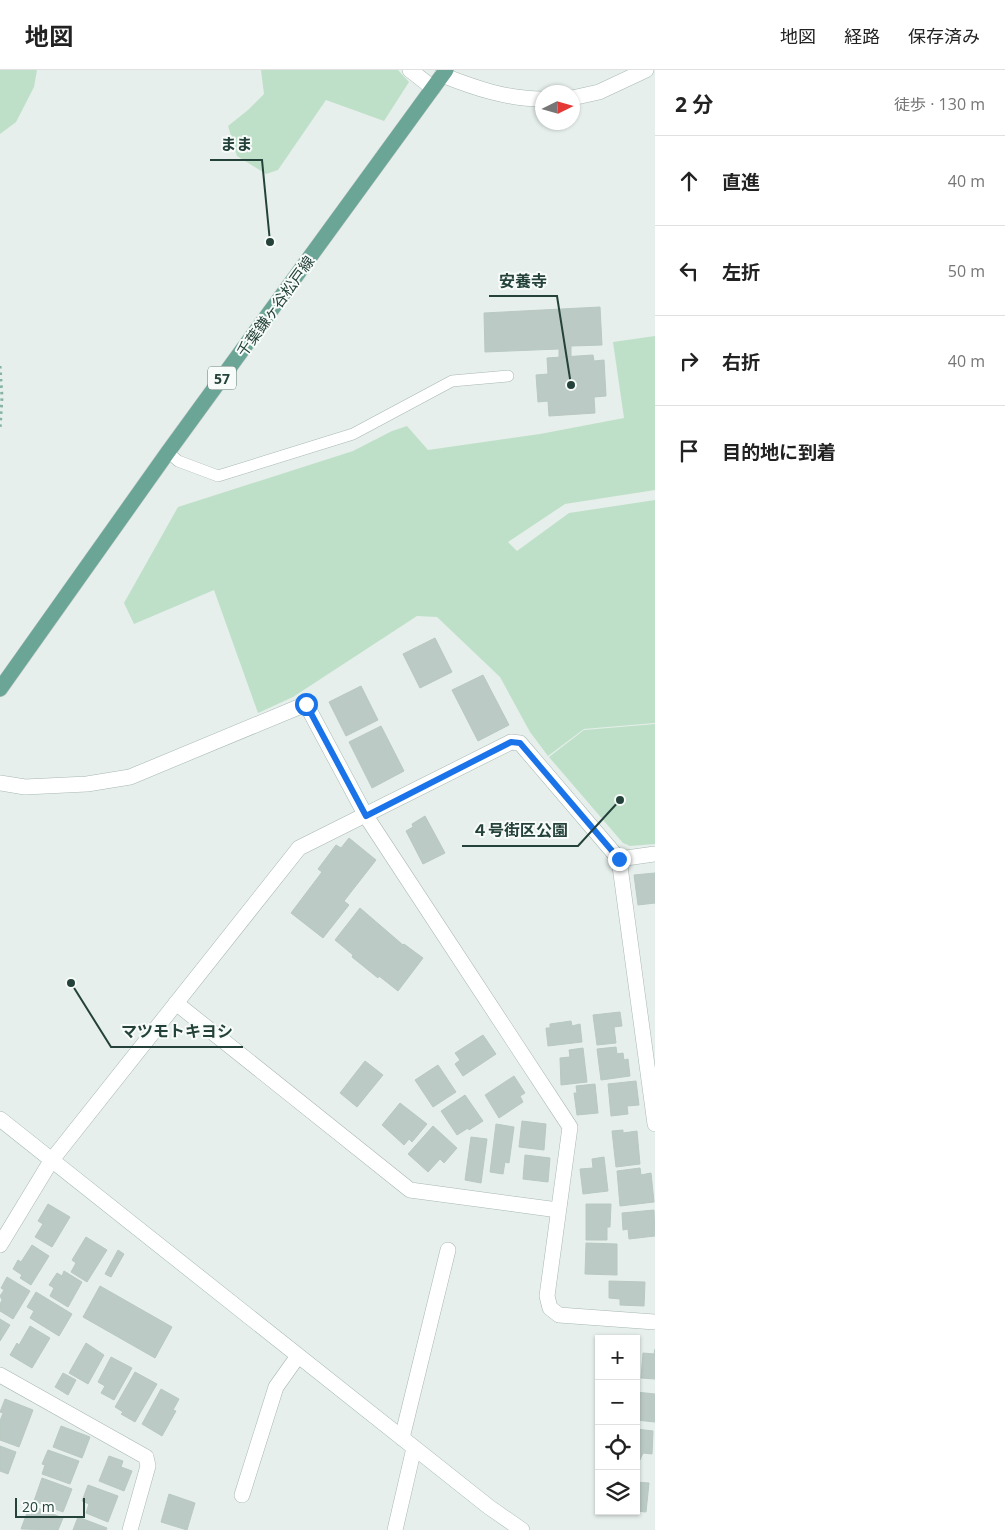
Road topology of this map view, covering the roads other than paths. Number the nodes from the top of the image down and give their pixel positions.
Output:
1 (410, 70) edge
2 (646, 70) edge
3 (444, 72) edge
4 (433, 88) junction
5 (580, 96) edge
6 (535, 99) edge
7 (508, 376) dead end
8 (168, 452) junction
9 (0, 689) edge
10 (0, 783) edge
11 (366, 816) junction
12 (655, 854) edge
13 (619, 859) junction
14 (176, 1003) junction
15 (0, 1120) edge
16 (655, 1124) edge
17 (51, 1161) junction
18 (558, 1210) junction
19 (0, 1244) edge
20 (448, 1250) dead end
21 (655, 1322) edge
22 (298, 1356) junction
23 (0, 1375) edge
24 (402, 1438) junction
25 (414, 1448) junction
26 (242, 1495) dead end
27 (130, 1530) edge
28 (395, 1530) edge
29 (522, 1530) edge

1 - 4 street
2 - 5 street
3 - 4 main road, 千葉鎌ヶ谷松戸線 / 57
3 - 6 street
4 - 8 main road, 千葉鎌ヶ谷松戸線 / 57
7 - 8 lane
8 - 9 main road, 千葉鎌ヶ谷松戸線 / 57
10 - 11 street
11 - 13 street
11 - 14 street
11 - 18 street
12 - 13 street
13 - 16 street
14 - 17 street
14 - 18 street
15 - 17 street
17 - 19 street
17 - 22 street
18 - 21 street
20 - 24 street
22 - 24 street
22 - 26 street
23 - 27 street
24 - 25 street
25 - 28 street
25 - 29 street

